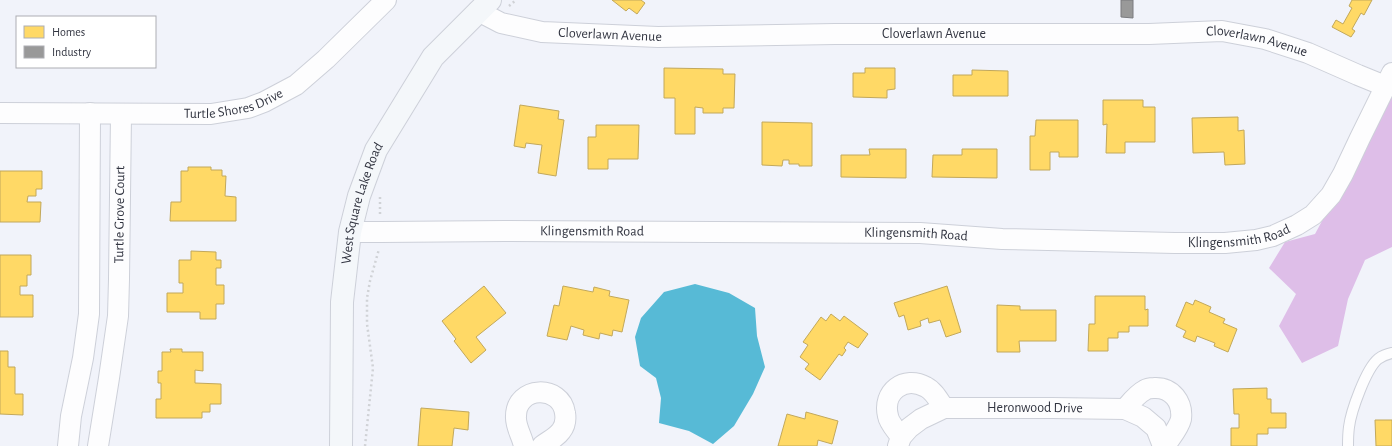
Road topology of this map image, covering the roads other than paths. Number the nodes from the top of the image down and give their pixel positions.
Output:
1 (386, 0) edge
2 (491, 7) edge
3 (1388, 80) edge
4 (0, 113) edge
5 (90, 114) junction
6 (120, 114) junction
7 (350, 232) junction
8 (89, 314) junction
9 (118, 316) junction
10 (1392, 353) edge
11 (944, 408) junction
12 (1125, 410) junction
13 (900, 442) edge
14 (68, 446) edge
15 (98, 446) edge
16 (341, 446) edge
17 (524, 446) edge
18 (542, 446) edge
19 (1164, 446) edge
20 (1348, 446) edge

1 - 6 street, Turtle Shores Drive
2 - 3 street, Cloverlawn Avenue
2 - 7 street, West Square Lake Road
3 - 7 street, Klingensmith Road
4 - 5 street, Turtle Shores Drive
5 - 6 street, Turtle Shores Drive
5 - 8 street
6 - 9 street, Turtle Grove Court
7 - 16 street, West Square Lake Road
8 - 9 street
8 - 14 street
9 - 15 street, Turtle Grove Court
10 - 20 lane
11 - 12 street, Heronwood Drive
11 - 13 street, Heronwood Drive
11 - 13 street, Heronwood Drive
12 - 19 street, Heronwood Drive
12 - 19 street, Heronwood Drive
17 - 18 street

